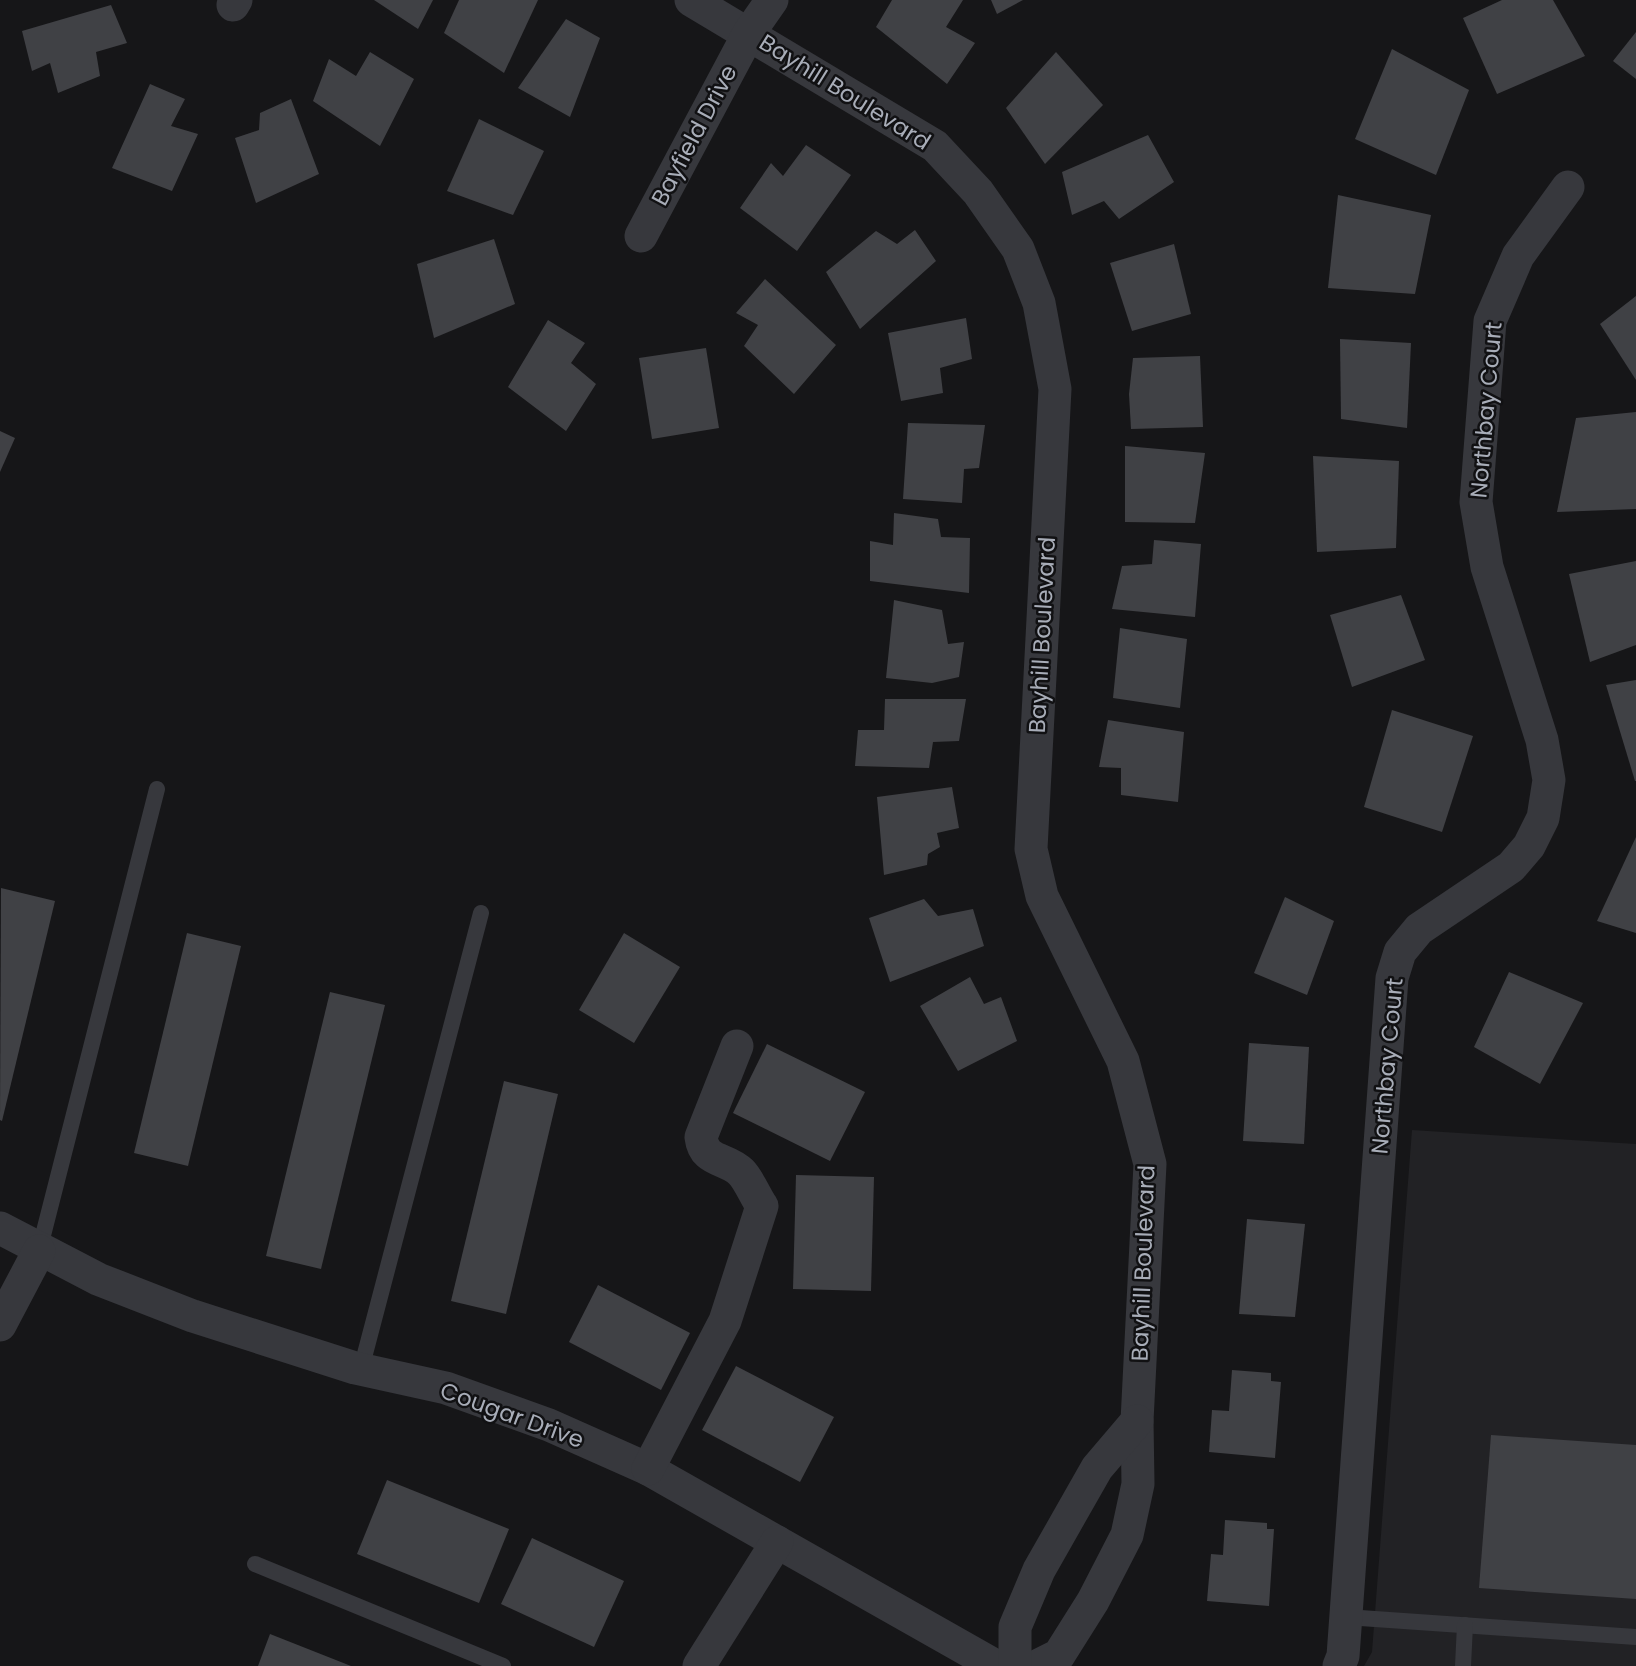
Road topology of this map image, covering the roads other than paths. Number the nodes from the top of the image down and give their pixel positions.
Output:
1 (691, 0) edge
2 (772, 0) edge
3 (749, 33) junction
4 (1568, 187) dead end
5 (640, 236) dead end
6 (158, 789) dead end
7 (481, 913) dead end
8 (737, 1046) dead end
9 (0, 1228) edge
10 (39, 1251) junction
11 (0, 1325) edge
12 (361, 1369) junction
13 (1137, 1421) junction
14 (648, 1469) junction
15 (777, 1542) junction
16 (255, 1564) dead end
17 (1346, 1618) junction
18 (1465, 1625) junction
19 (1636, 1637) edge
20 (503, 1666) edge
21 (699, 1666) edge
22 (996, 1666) edge
23 (1015, 1666) edge
24 (1037, 1666) edge
25 (1339, 1666) edge
26 (1464, 1666) edge

1 - 3 street, Bayhill Boulevard
2 - 3 street, Bayfield Drive
3 - 5 street, Bayfield Drive
3 - 13 street, Bayhill Boulevard
4 - 17 street, Northbay Court
6 - 10 lane
7 - 12 lane
8 - 14 street
9 - 10 street, Cougar Drive
10 - 11 street
10 - 12 street, Cougar Drive
12 - 14 street, Cougar Drive
13 - 23 street
13 - 24 street, Bayhill Boulevard
14 - 15 street, Cougar Drive
15 - 21 street
15 - 22 street, Cougar Drive
16 - 20 lane
17 - 18 lane
17 - 25 street, Northbay Court
18 - 19 lane
18 - 26 lane

